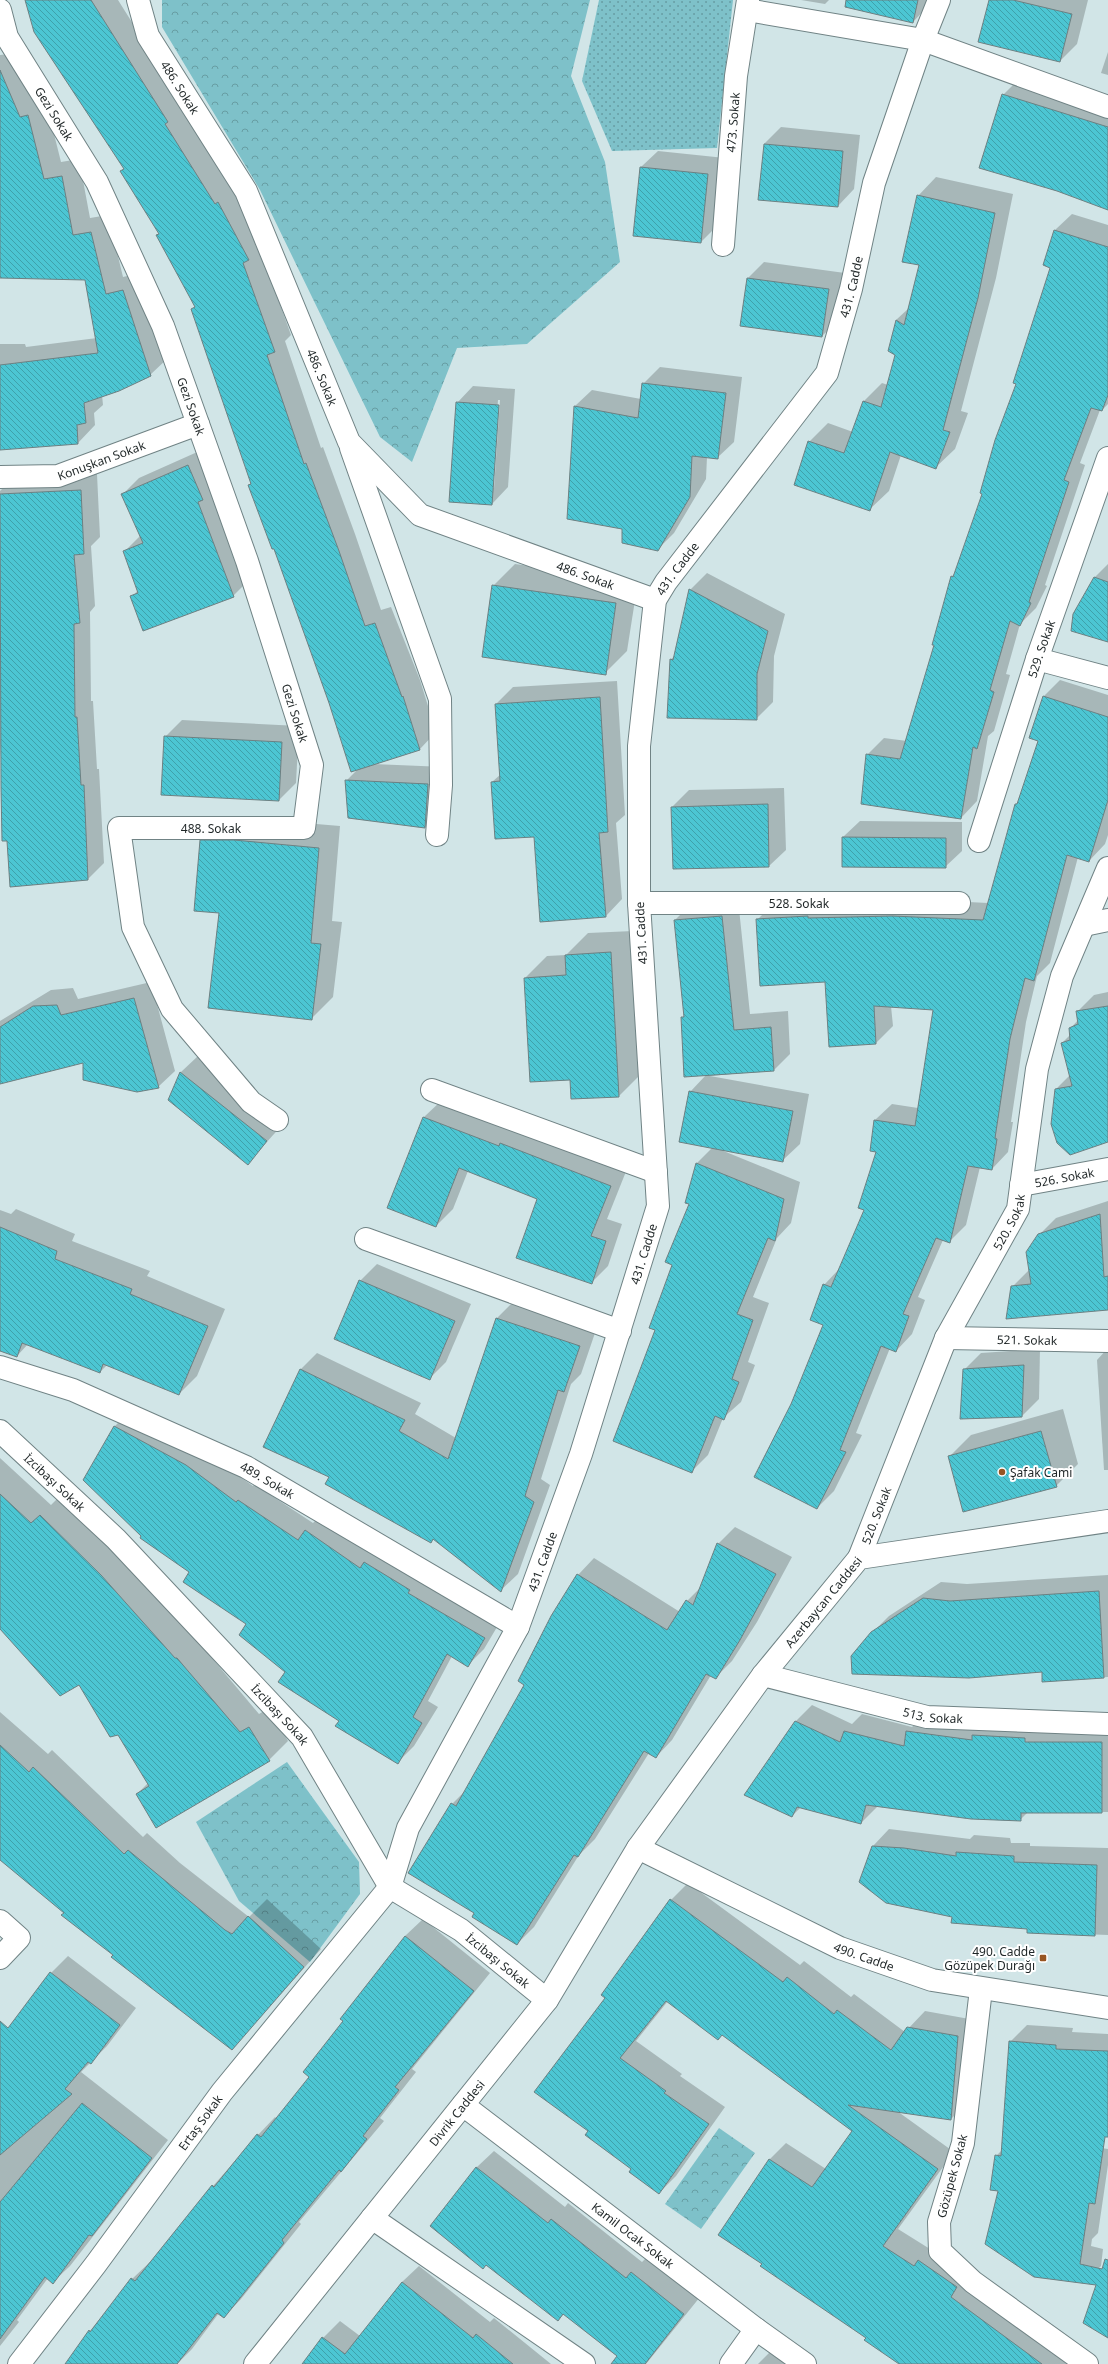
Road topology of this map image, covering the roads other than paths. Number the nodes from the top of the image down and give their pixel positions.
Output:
1 (138, 0) edge
2 (939, 0) edge
3 (748, 5) edge
4 (0, 10) edge
5 (3, 38) edge
6 (922, 40) junction
7 (1108, 107) edge
8 (723, 245) dead end
9 (198, 424) junction
10 (349, 442) junction
11 (1108, 458) edge
12 (0, 477) edge
13 (655, 600) junction
14 (1037, 659) junction
15 (1108, 678) edge
16 (304, 828) joint
17 (437, 835) dead end
18 (979, 841) dead end
19 (1108, 868) edge
20 (639, 903) junction
21 (959, 903) dead end
22 (1108, 920) edge
23 (1084, 925) junction
24 (432, 1090) dead end
25 (276, 1120) dead end
26 (1108, 1169) edge
27 (656, 1172) junction
28 (1021, 1185) junction
29 (366, 1239) dead end
30 (620, 1331) junction
31 (946, 1338) junction
32 (1108, 1341) edge
33 (0, 1367) edge
34 (0, 1431) edge
35 (1108, 1521) edge
36 (859, 1558) junction
37 (518, 1627) junction
38 (763, 1675) junction
39 (1108, 1724) edge
40 (638, 1848) junction
41 (390, 1887) junction
42 (0, 1921) edge
43 (0, 1958) edge
44 (981, 1989) junction
45 (547, 2000) junction
46 (1108, 2008) edge
47 (463, 2105) junction
48 (372, 2218) junction
49 (756, 2329) junction
50 (19, 2364) edge
51 (255, 2364) edge
52 (584, 2364) edge
53 (731, 2364) edge
54 (805, 2364) edge
55 (1087, 2364) edge

1 - 10 street, 486. Sokak
2 - 6 street, 431. Cadde
3 - 6 street
3 - 8 street, 473. Sokak
4 - 5 street, Gezi Sokak
5 - 9 street, Gezi Sokak
6 - 7 street
6 - 13 street, 431. Cadde
9 - 12 street, Konuşkan Sokak
9 - 16 street, Gezi Sokak
10 - 13 street, 486. Sokak
10 - 17 street
11 - 14 street, 529. Sokak
13 - 20 street, 431. Cadde
14 - 15 street
14 - 18 street, 529. Sokak
16 - 25 street, 488. Sokak
19 - 23 street, 520. Sokak
20 - 21 street, 528. Sokak
20 - 27 street, 431. Cadde
22 - 23 street
23 - 28 street, 520. Sokak
24 - 27 street
26 - 28 street, 526. Sokak
27 - 30 street, 431. Cadde
28 - 31 street, 520. Sokak
29 - 30 street
30 - 37 street, 431. Cadde
31 - 32 street, 521. Sokak
31 - 36 street, 520. Sokak
33 - 37 street, 489. Sokak
34 - 41 street, İzcibaşı Sokak
35 - 36 street, Azerbaycan Caddesi
36 - 38 street, Azerbaycan Caddesi
37 - 41 street, 431. Cadde
38 - 39 street, 513. Sokak
38 - 40 street, Azerbaycan Caddesi
40 - 44 street, 490. Cadde
40 - 45 street, Divrik Caddesi
41 - 45 street, İzcibaşı Sokak
41 - 50 street, Ertaş Sokak
42 - 43 street
44 - 46 street, 490. Cadde
44 - 55 street, Gözüpek Sokak
45 - 47 street, Divrik Caddesi
47 - 48 street, Divrik Caddesi
47 - 49 street, Kamil Ocak Sokak
48 - 51 street, Divrik Caddesi
48 - 52 street
49 - 53 street
49 - 54 street, Kamil Ocak Sokak

